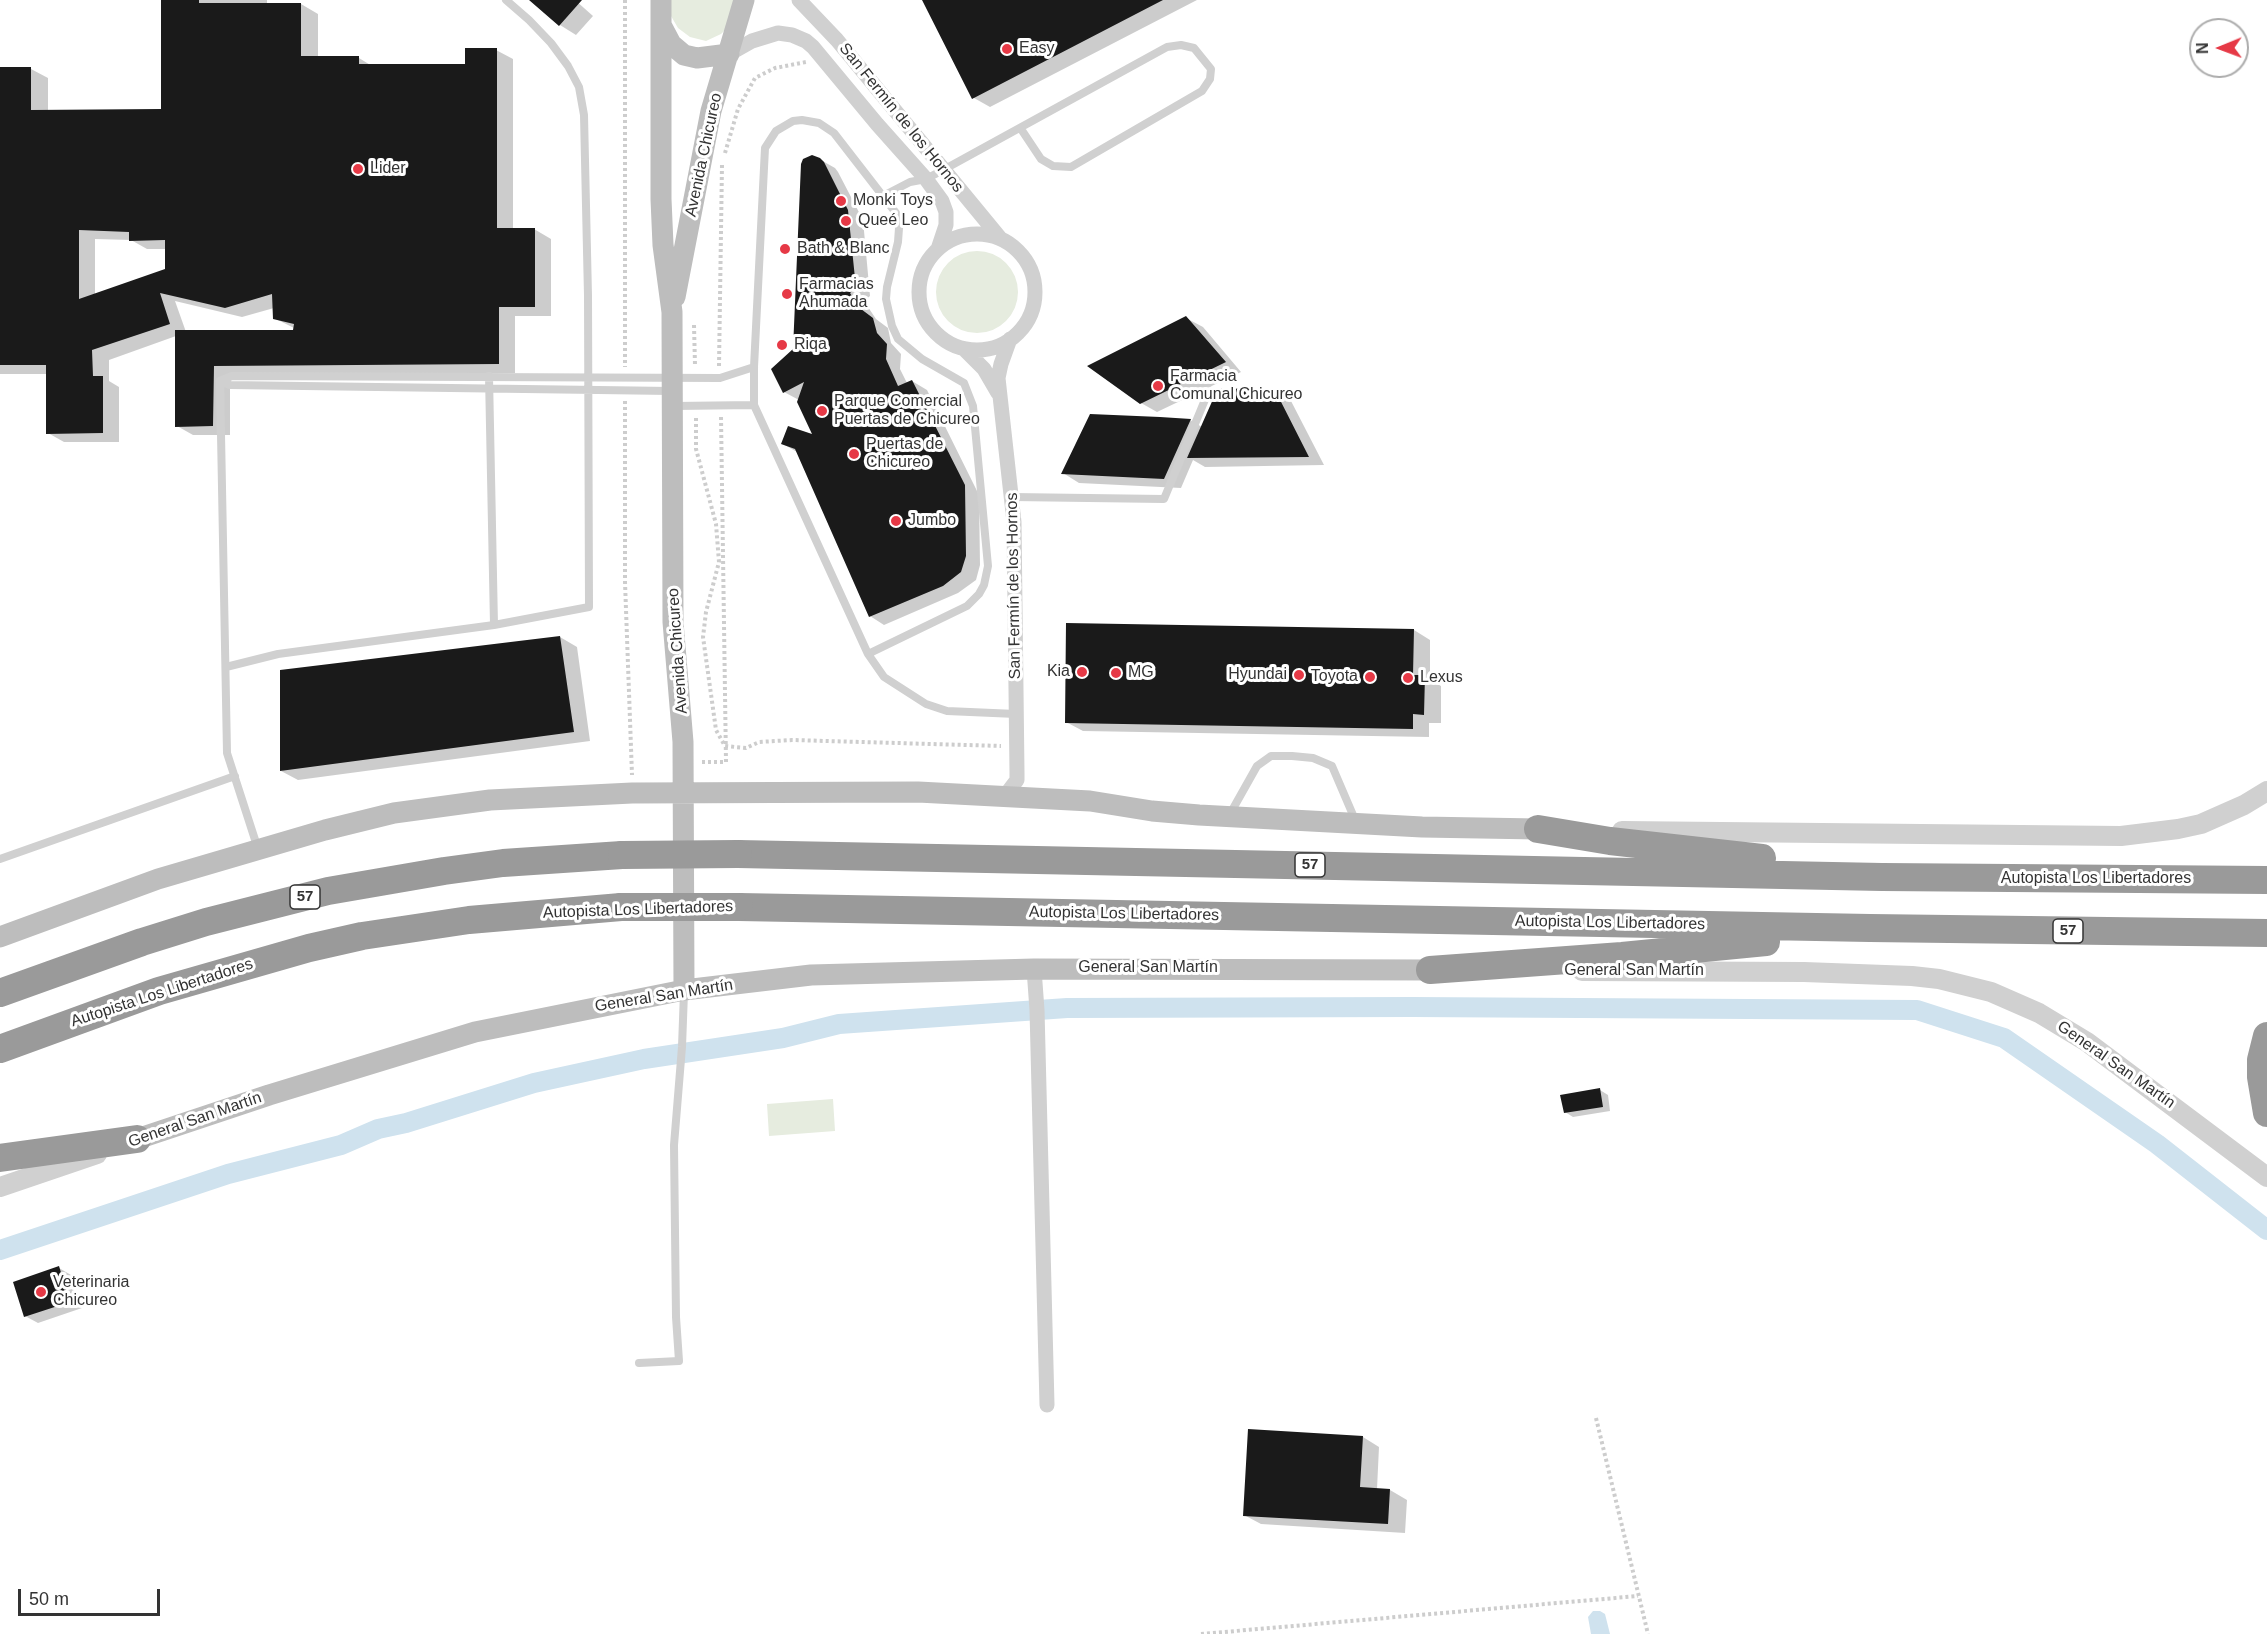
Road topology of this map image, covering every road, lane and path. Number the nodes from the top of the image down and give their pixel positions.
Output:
1 (506, 0) edge
2 (661, 0) edge
3 (744, 0) edge
4 (799, 0) edge
5 (661, 25) junction
6 (729, 54) junction
7 (1021, 129) junction
8 (943, 170) junction
9 (926, 179) junction
10 (883, 196) junction
11 (1000, 238) junction
12 (938, 249) junction
13 (672, 312) junction
14 (1010, 339) junction
15 (964, 348) junction
16 (754, 367) junction
17 (489, 376) junction
18 (588, 377) junction
19 (220, 381) junction
20 (490, 389) junction
21 (588, 390) junction
22 (1209, 390) dead end
23 (672, 391) junction
24 (998, 393) junction
25 (754, 405) junction
26 (1012, 497) junction
27 (494, 624) junction
28 (868, 654) junction
29 (226, 668) junction
30 (1016, 714) junction
31 (235, 776) junction
32 (1011, 788) junction
33 (2267, 791) edge
34 (682, 793) junction
35 (1228, 817) junction
36 (1356, 824) junction
37 (1538, 830) junction
38 (258, 849) junction
39 (0, 859) edge
40 (2267, 872) edge
41 (1882, 877) junction
42 (2212, 880) junction
43 (2267, 880) edge
44 (1870, 928) junction
45 (2267, 933) edge
46 (0, 937) edge
47 (1034, 969) junction
48 (1430, 970) junction
49 (684, 990) junction
50 (0, 993) edge
51 (2267, 1036) edge
52 (0, 1049) edge
53 (2267, 1113) edge
54 (137, 1139) junction
55 (0, 1158) edge
56 (2267, 1177) edge
57 (0, 1187) edge
58 (639, 1364) dead end
59 (1047, 1405) dead end
60 (1596, 1418) dead end
61 (1638, 1596) junction
62 (1201, 1634) edge
63 (1648, 1634) edge

1 - 18 lane
2 - 5 main road, Avenida Chicureo
3 - 6 main road, Avenida Chicureo
4 - 8 street, San Fermín de los Hornos
5 - 6 main road
5 - 13 main road, Avenida Chicureo
6 - 9 street, San Fermín de los Hornos
6 - 13 main road, Avenida Chicureo
7 - 7 lane
7 - 8 lane
8 - 9 lane
8 - 11 street, San Fermín de los Hornos
9 - 10 lane
9 - 12 street, San Fermín de los Hornos
10 - 16 lane
10 - 28 lane
11 - 12 street
11 - 14 street
12 - 15 street
13 - 23 main road, Avenida Chicureo
14 - 15 street
14 - 24 street, San Fermín de los Hornos
15 - 24 street, San Fermín de los Hornos
16 - 23 lane
16 - 25 lane
17 - 18 lane
17 - 19 lane
17 - 20 lane
18 - 21 lane
18 - 23 lane
19 - 20 lane
19 - 29 lane
20 - 21 lane
20 - 27 lane
21 - 23 lane
21 - 27 lane
22 - 26 lane
23 - 25 lane
23 - 34 main road, Avenida Chicureo
24 - 26 street, San Fermín de los Hornos
25 - 28 lane
26 - 30 street, San Fermín de los Hornos
27 - 29 lane
28 - 30 lane
29 - 31 lane
30 - 32 street, San Fermín de los Hornos
31 - 38 lane
31 - 39 lane
32 - 34 main road
32 - 35 main road
33 - 37 street
34 - 38 main road
34 - 49 main road, Avenida Chicureo
35 - 36 main road
35 - 36 lane
36 - 37 main road
37 - 41 highway
38 - 46 main road
40 - 42 highway
41 - 42 highway, Autopista Los Libertadores / 57
41 - 50 highway, Autopista Los Libertadores / 57, bridge
42 - 43 highway, Autopista Los Libertadores / 57
44 - 45 highway, Autopista Los Libertadores / 57
44 - 48 highway
44 - 52 highway, Autopista Los Libertadores / 57, bridge
47 - 48 main road, General San Martín
47 - 49 main road, General San Martín
47 - 59 street
48 - 56 street, General San Martín
49 - 54 main road, General San Martín
49 - 58 lane
51 - 53 highway
54 - 55 highway
54 - 57 street, General San Martín
60 - 61 path
61 - 62 path
61 - 63 path

